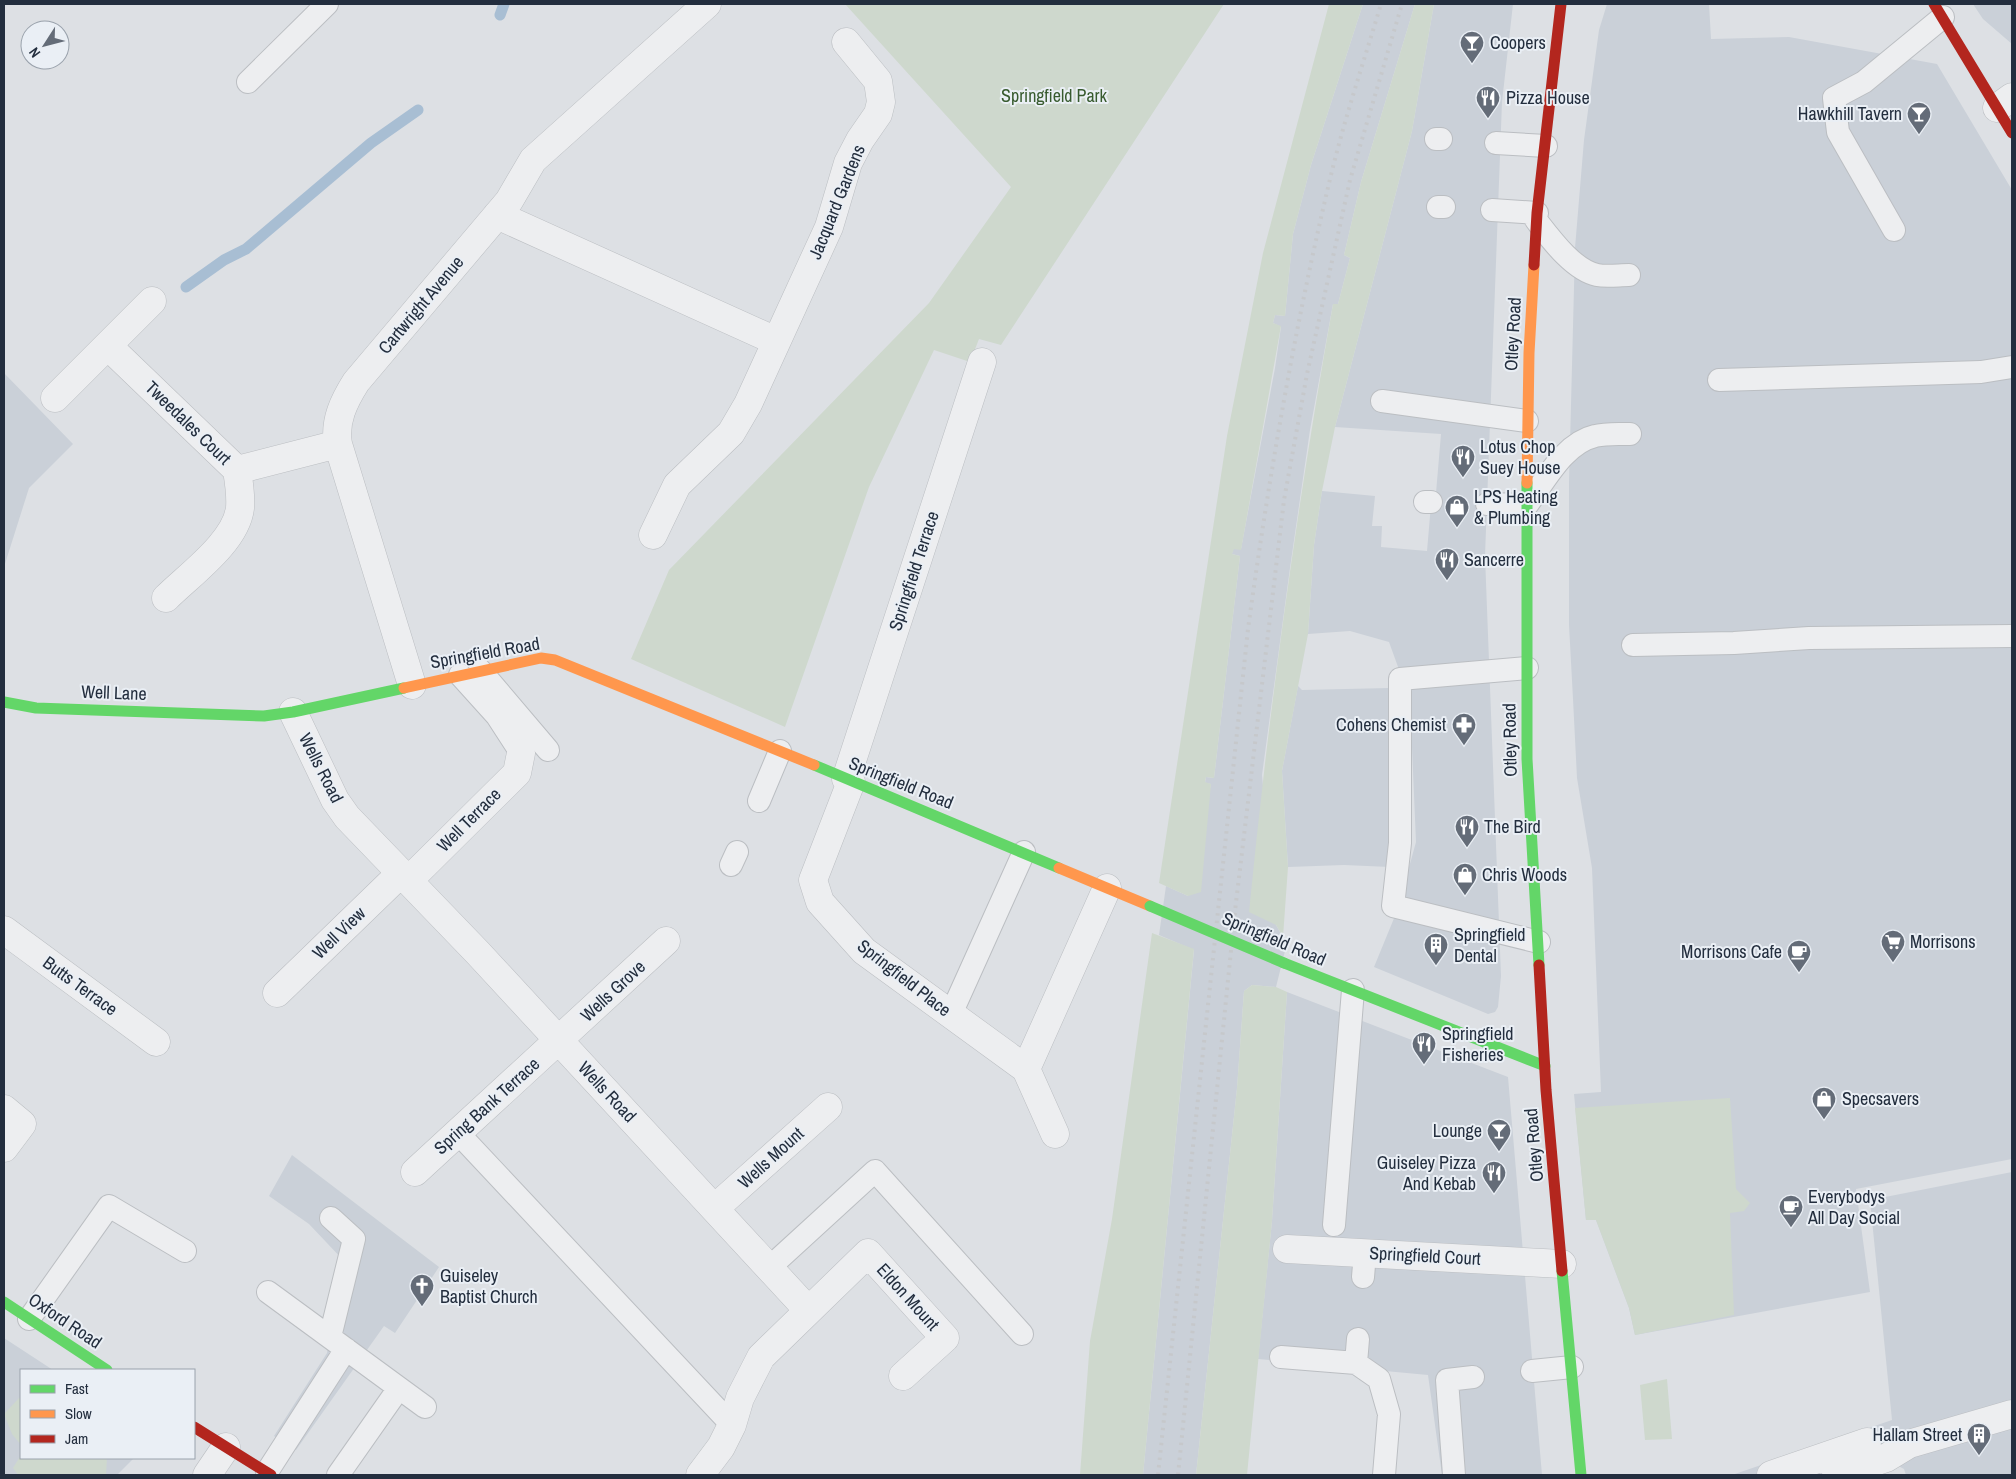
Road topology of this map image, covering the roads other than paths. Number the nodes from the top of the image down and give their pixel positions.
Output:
1 (327, 4) edge
2 (708, 4) edge
3 (1561, 4) edge
4 (1939, 10) edge
5 (846, 42) dead end
6 (248, 82) dead end
7 (2005, 102) edge
8 (2012, 133) edge
9 (1496, 143) dead end
10 (1546, 146) junction
11 (1492, 210) dead end
12 (497, 215) junction
13 (1536, 216) junction
14 (1894, 230) dead end
15 (1629, 275) dead end
16 (152, 300) dead end
17 (776, 341) junction
18 (108, 346) junction
19 (982, 362) dead end
20 (2012, 367) edge
21 (1719, 380) dead end
22 (55, 398) dead end
23 (1382, 401) dead end
24 (1527, 421) junction
25 (1630, 434) dead end
26 (338, 444) junction
27 (237, 470) junction
28 (1487, 504) dead end
29 (1527, 505) junction
30 (653, 535) dead end
31 (166, 598) dead end
32 (2012, 636) edge
33 (1633, 645) dead end
34 (1527, 668) junction
35 (470, 672) junction
36 (412, 685) junction
37 (4, 702) edge
38 (293, 712) junction
39 (224, 715) joint
40 (548, 750) dead end
41 (780, 751) junction
42 (521, 753) joint
43 (848, 780) junction
44 (759, 801) dead end
45 (1024, 852) junction
46 (404, 877) junction
47 (1107, 888) junction
48 (4, 930) edge
49 (666, 941) dead end
50 (1539, 942) junction
51 (1353, 990) junction
52 (277, 992) dead end
53 (951, 1014) junction
54 (560, 1041) junction
55 (156, 1042) dead end
56 (1546, 1066) junction
57 (1026, 1069) junction
58 (828, 1107) dead end
59 (4, 1109) edge
60 (458, 1133) junction
61 (1055, 1134) dead end
62 (4, 1148) edge
63 (415, 1172) dead end
64 (715, 1208) junction
65 (331, 1218) dead end
66 (1334, 1225) dead end
67 (1287, 1249) dead end
68 (185, 1250) dead end
69 (1562, 1264) junction
70 (770, 1267) junction
71 (268, 1292) dead end
72 (4, 1302) edge
73 (808, 1310) junction
74 (29, 1319) junction
75 (1022, 1334) dead end
76 (1358, 1338) dead end
77 (338, 1343) junction
78 (1281, 1357) dead end
79 (1356, 1363) junction
80 (1572, 1367) junction
81 (105, 1369) edge
82 (1532, 1371) dead end
83 (904, 1376) dead end
84 (1473, 1377) dead end
85 (399, 1388) junction
86 (424, 1407) dead end
87 (2012, 1414) edge
88 (732, 1425) junction
89 (195, 1428) edge
90 (1867, 1442) dead end
91 (226, 1448) junction
92 (269, 1474) edge
93 (207, 1475) edge
94 (338, 1475) edge
95 (700, 1475) edge
96 (1384, 1475) edge
97 (1454, 1475) edge
98 (1581, 1475) edge
99 (1771, 1475) edge
100 (1836, 1475) edge

1 - 6 lane
2 - 12 street, Cartwright Avenue
3 - 10 street, Otley Road
4 - 7 street
4 - 14 lane
5 - 17 street, Jacquard Gardens
7 - 8 street
9 - 10 lane
10 - 13 street, Otley Road
11 - 13 lane
12 - 17 street
12 - 26 street, Cartwright Avenue
13 - 15 lane
13 - 24 street, Otley Road
16 - 18 street
17 - 30 street, Jacquard Gardens
18 - 22 street
18 - 27 street, Tweedales Court
19 - 43 street, Springfield Terrace
20 - 21 lane
23 - 24 lane
24 - 29 street, Otley Road
25 - 29 lane
26 - 27 street, Tweedales Court
26 - 36 street, Cartwright Avenue
27 - 31 street
28 - 29 lane
29 - 34 street, Otley Road
32 - 33 lane
34 - 50 street, Otley Road
34 - 50 lane
35 - 36 street, Springfield Road
35 - 40 lane
35 - 41 street, Springfield Road
35 - 42 lane
36 - 38 street, Springfield Road
37 - 39 street, Well Lane
38 - 39 street, Springfield Road
38 - 46 street, Wells Road
41 - 43 street, Springfield Road
41 - 44 lane
42 - 46 street, Well Terrace
43 - 45 street, Springfield Road
43 - 53 street, Springfield Place
45 - 47 street, Springfield Road
45 - 53 lane
46 - 52 street, Well View
46 - 54 street, Wells Road
47 - 51 street, Springfield Road, bridge
47 - 57 street
48 - 55 street, Butts Terrace
49 - 54 street, Wells Grove
50 - 56 street, Otley Road
51 - 56 street, Springfield Road
51 - 66 lane
53 - 57 street, Springfield Place
54 - 60 street, Spring Bank Terrace
54 - 64 street, Wells Road
56 - 69 street, Otley Road
57 - 61 street, Springfield Place
58 - 64 street, Wells Mount
59 - 62 street
60 - 63 street, Spring Bank Terrace
60 - 88 lane
64 - 70 street, Wells Road
65 - 77 lane
67 - 69 street, Springfield Court
68 - 74 lane
69 - 80 street, Otley Road
70 - 73 street, Wells Road
70 - 75 lane
71 - 77 lane
72 - 74 street, Oxford Road
73 - 83 street, Eldon Mount
73 - 88 street
74 - 81 street, Oxford Road
76 - 79 lane
77 - 85 lane
77 - 92 lane
78 - 79 lane
79 - 96 lane
80 - 82 lane
80 - 98 street, Otley Road
84 - 97 lane
85 - 86 lane
85 - 94 lane
87 - 100 street
88 - 95 street
89 - 91 street
90 - 99 street
91 - 92 street
91 - 93 street

